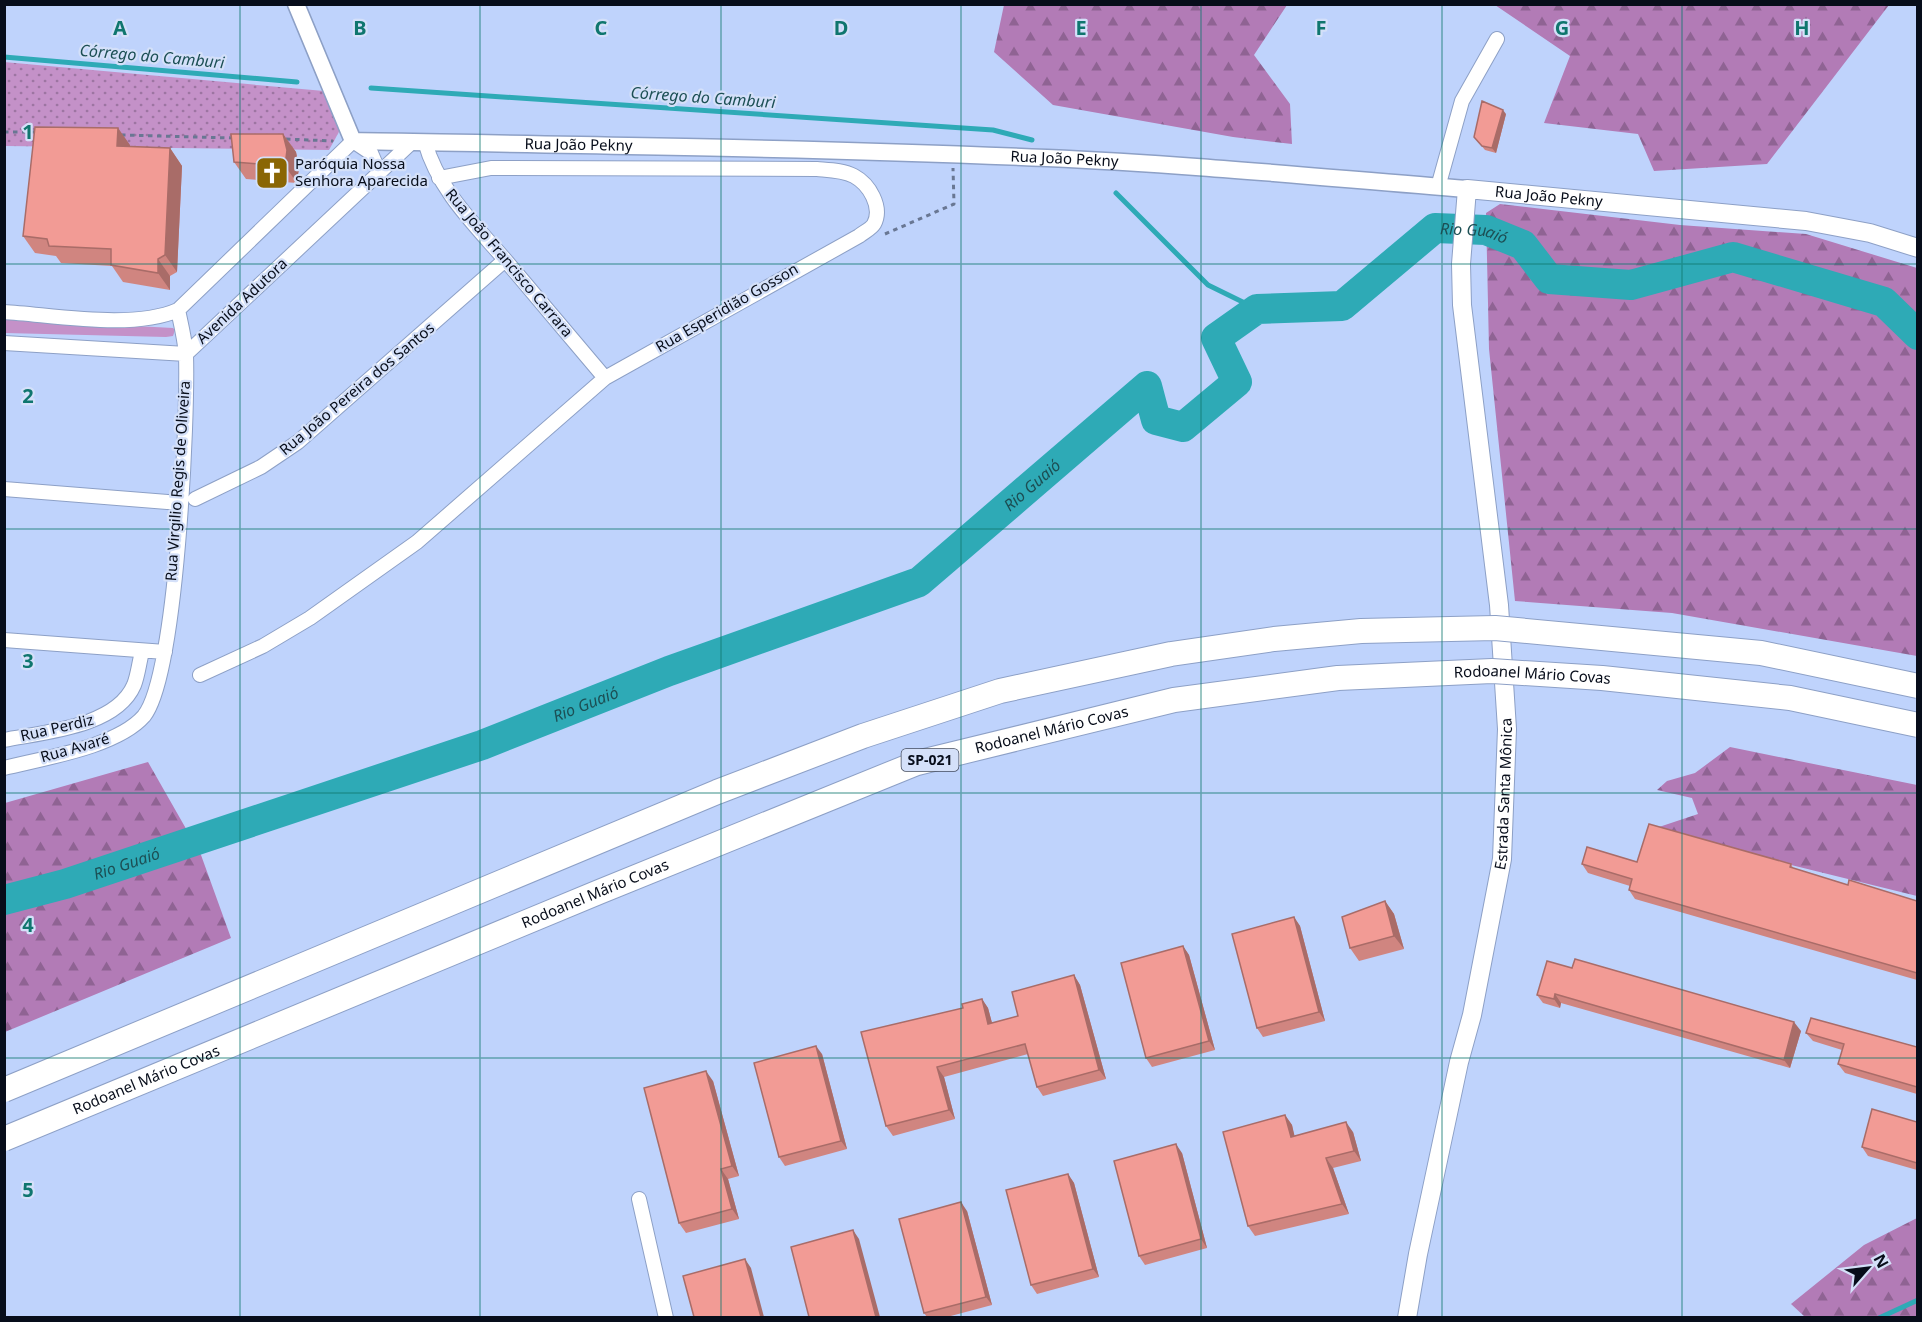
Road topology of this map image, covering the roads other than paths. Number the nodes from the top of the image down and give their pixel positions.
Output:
1 (296, 4) edge
2 (1497, 39) dead end
3 (353, 141) junction
4 (418, 142) junction
5 (379, 172) junction
6 (439, 178) junction
7 (1438, 187) junction
8 (1466, 198) junction
9 (1917, 248) edge
10 (505, 260) junction
11 (178, 310) junction
12 (4, 312) edge
13 (4, 343) edge
14 (186, 354) junction
15 (605, 378) junction
16 (4, 489) edge
17 (195, 499) dead end
18 (180, 503) junction
19 (4, 640) edge
20 (142, 652) junction
21 (165, 652) junction
22 (200, 675) dead end
23 (1917, 686) edge
24 (1917, 725) edge
25 (4, 740) edge
26 (4, 768) edge
27 (4, 1089) edge
28 (4, 1139) edge
29 (639, 1199) dead end
30 (666, 1317) edge
31 (1407, 1317) edge

1 - 3 street
2 - 7 street
3 - 4 street, Rua João Pekny
3 - 5 street
3 - 11 street
4 - 5 street, Avenida Adutora
4 - 6 street, Rua João Francisco Carrara
4 - 7 street, Rua João Pekny
5 - 14 street, Avenida Adutora
6 - 10 street, Rua João Francisco Carrara
6 - 15 street, Rua Esperidião Gosson
7 - 8 street, Rua João Pekny
8 - 9 main road, Rua João Pekny
8 - 31 main road, Estrada Santa Mônica
10 - 15 street, Rua João Francisco Carrara
10 - 17 street, Rua João Pereira dos Santos
11 - 12 street
11 - 14 street, Rua Virgilio Regis de Oliveira
13 - 14 street, Avenida Adutora
14 - 18 street, Rua Virgilio Regis de Oliveira
15 - 22 street, Rua Esperidião Gosson
16 - 18 street
18 - 21 street, Rua Virgilio Regis de Oliveira
19 - 20 street
20 - 21 street
20 - 25 street, Rua Perdiz
21 - 26 street, Rua Avaré
23 - 27 highway, bridge
24 - 28 highway, Rodoanel Mário Covas / SP-021, bridge
29 - 30 street

